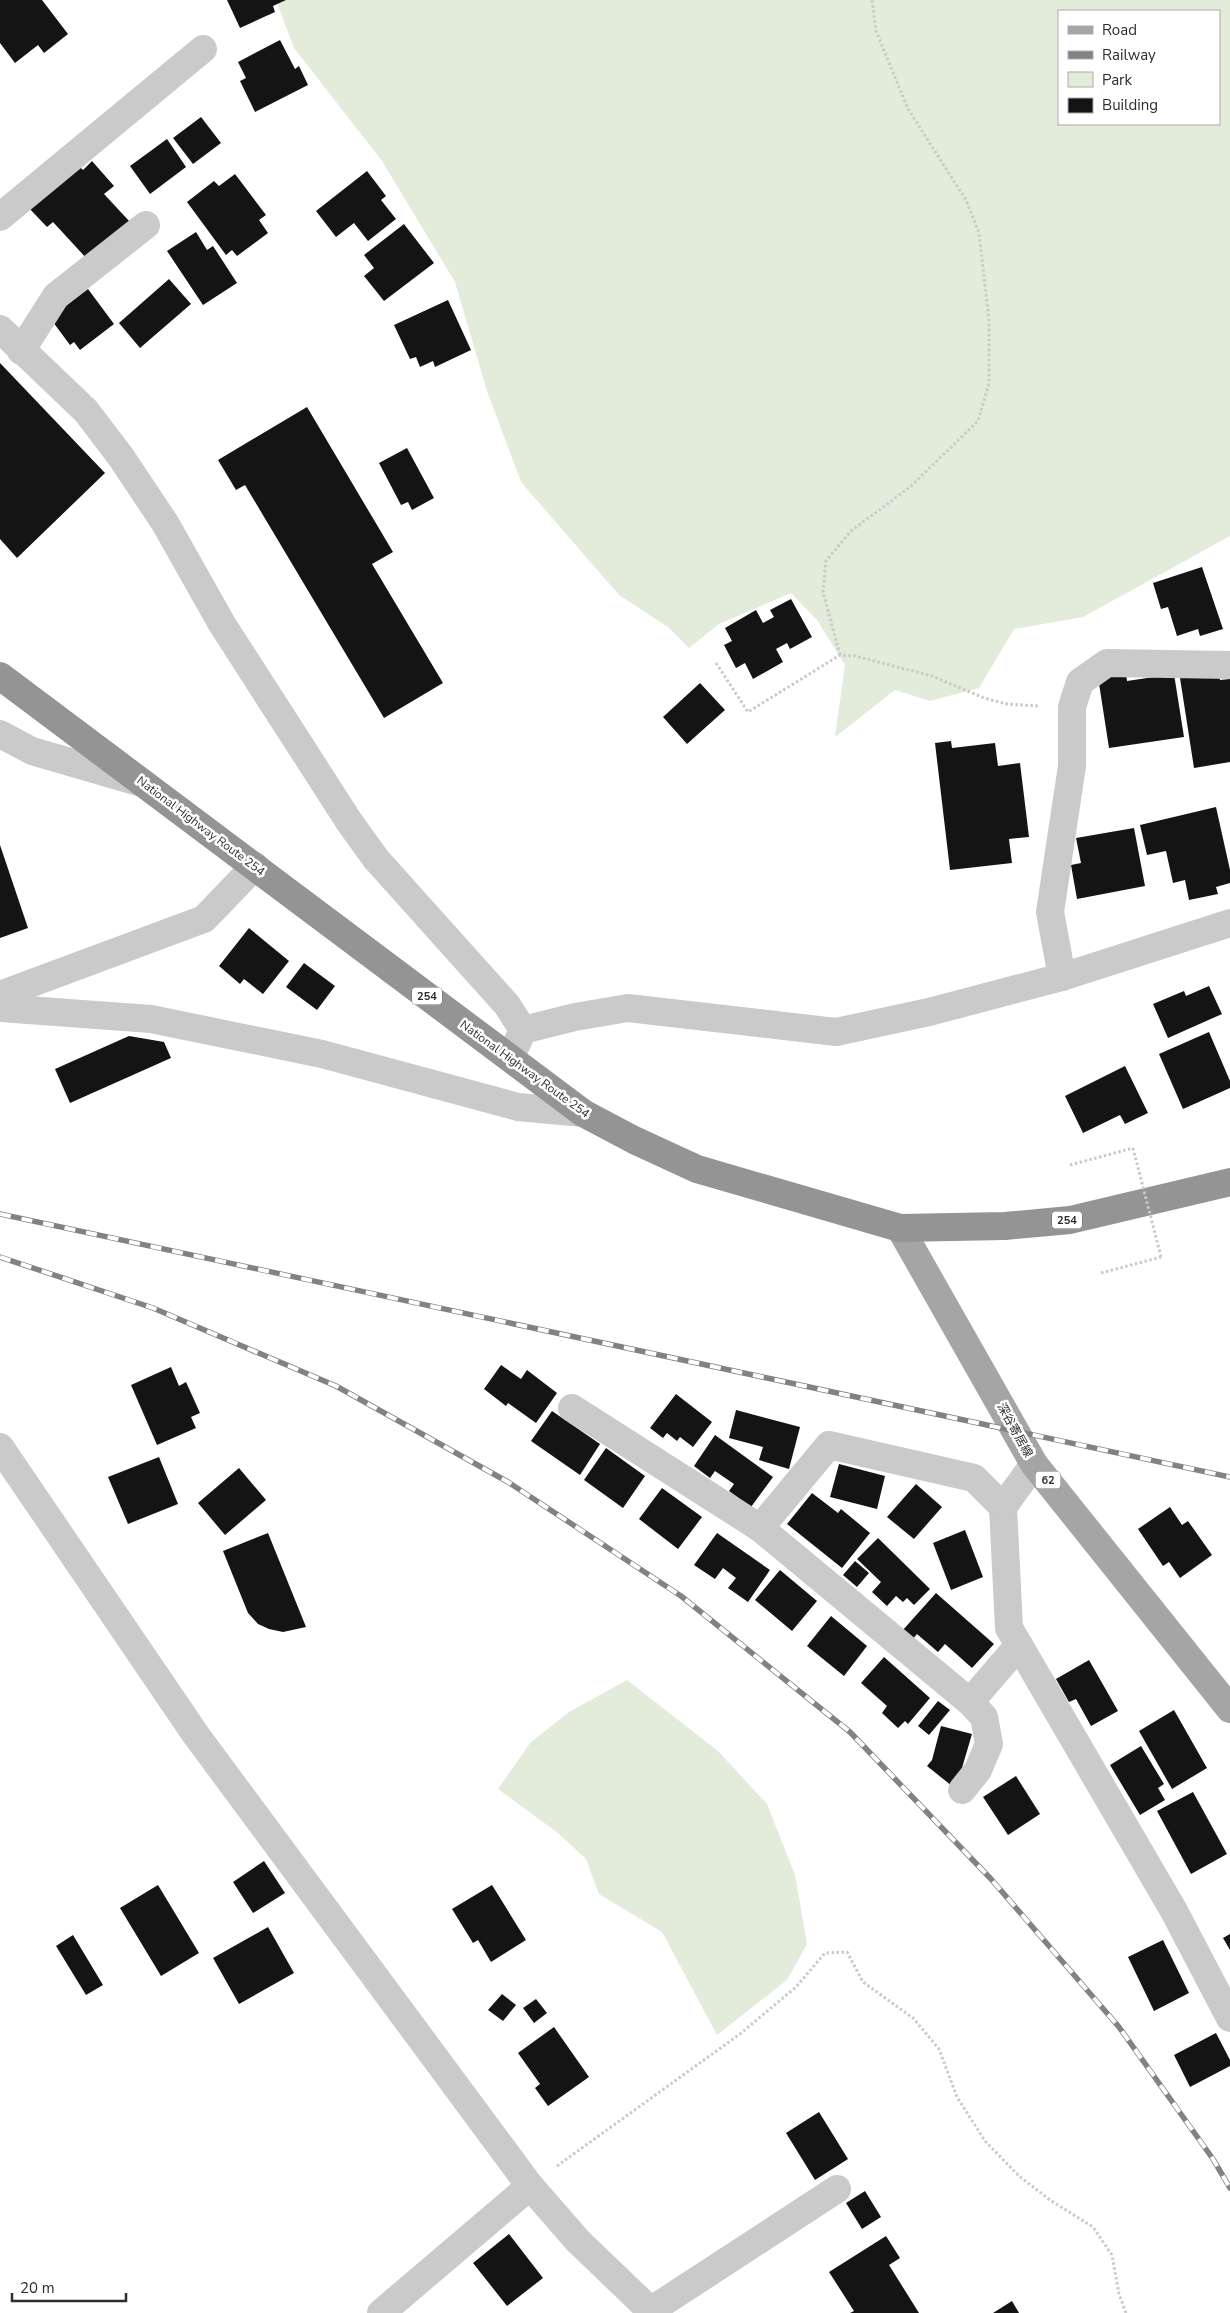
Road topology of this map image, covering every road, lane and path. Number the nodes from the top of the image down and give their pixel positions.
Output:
1 (872, 0) edge
2 (203, 50) dead end
3 (0, 217) edge
4 (146, 225) dead end
5 (0, 329) edge
6 (21, 351) junction
7 (840, 655) junction
8 (716, 663) dead end
9 (1230, 665) edge
10 (0, 676) edge
11 (1072, 707) junction
12 (0, 734) edge
13 (144, 784) junction
14 (255, 866) junction
15 (1230, 923) edge
16 (1062, 977) junction
17 (0, 996) edge
18 (0, 1008) edge
19 (524, 1030) junction
20 (510, 1058) junction
21 (583, 1113) junction
22 (1070, 1165) dead end
23 (1230, 1182) edge
24 (900, 1228) junction
25 (1101, 1273) dead end
26 (572, 1408) dead end
27 (0, 1447) edge
28 (1034, 1464) junction
29 (1003, 1507) junction
30 (760, 1528) junction
31 (1019, 1645) junction
32 (970, 1702) junction
33 (1230, 1709) edge
34 (962, 1790) dead end
35 (1230, 2018) edge
36 (530, 2186) junction
37 (836, 2189) dead end
38 (652, 2312) edge
39 (381, 2313) edge
40 (1126, 2313) edge

1 - 7 path
2 - 3 street
4 - 6 street
5 - 6 street
6 - 19 street
7 - 8 path
7 - 11 path
9 - 11 street
10 - 13 highway, National Highway Route 254 / 254
11 - 16 street
12 - 13 street
13 - 14 highway, National Highway Route 254 / 254
14 - 17 street
14 - 20 highway, National Highway Route 254 / 254
15 - 16 street
16 - 19 street
18 - 21 street
19 - 20 street
20 - 21 highway, National Highway Route 254 / 254
21 - 24 highway, National Highway Route 254 / 254
22 - 25 path, bridge
23 - 24 highway, National Highway Route 254 / 254
24 - 28 main road, 深谷寄居線 / 62
26 - 30 street
27 - 36 street
28 - 29 street
28 - 33 main road, 深谷寄居線 / 62
29 - 30 street
29 - 31 street
30 - 32 street
31 - 32 street
31 - 35 street
32 - 34 street
36 - 38 street
36 - 39 street
36 - 40 path
37 - 38 street

